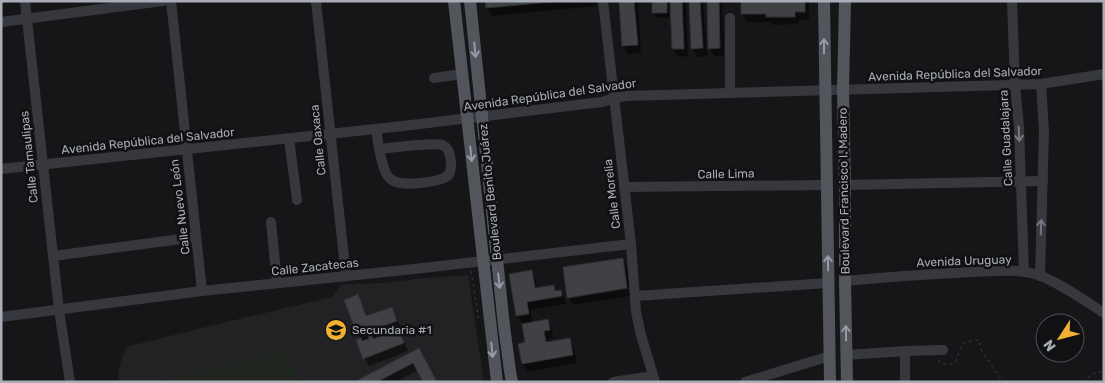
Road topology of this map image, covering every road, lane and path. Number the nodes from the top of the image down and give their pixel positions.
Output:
1 (25, 1) edge
2 (163, 1) edge
3 (171, 1) edge
4 (316, 1) edge
5 (454, 1) edge
6 (470, 1) edge
7 (603, 1) edge
8 (824, 1) edge
9 (845, 1) edge
10 (1012, 1) edge
11 (27, 18) junction
12 (730, 18) dead end
13 (1, 22) edge
14 (462, 74) junction
15 (1104, 74) edge
16 (434, 78) dead end
17 (1041, 84) junction
18 (1015, 85) junction
19 (843, 90) junction
20 (825, 91) junction
21 (730, 93) junction
22 (614, 98) junction
23 (482, 117) junction
24 (467, 119) junction
25 (376, 129) junction
26 (330, 134) junction
27 (289, 139) junction
28 (379, 149) junction
29 (186, 150) junction
30 (43, 164) junction
31 (1, 169) edge
32 (1021, 180) junction
33 (1043, 181) junction
34 (828, 185) junction
35 (845, 185) junction
36 (624, 187) junction
37 (297, 200) dead end
38 (271, 222) dead end
39 (196, 237) junction
40 (631, 244) junction
41 (53, 256) junction
42 (497, 259) junction
43 (483, 261) junction
44 (1024, 272) junction
45 (346, 276) junction
46 (1040, 276) junction
47 (845, 281) junction
48 (277, 283) junction
49 (828, 283) junction
50 (202, 291) junction
51 (635, 296) junction
52 (59, 310) junction
53 (1104, 313) edge
54 (1, 316) edge
55 (939, 350) joint
56 (905, 351) junction
57 (847, 355) junction
58 (830, 356) junction
59 (1104, 372) edge
60 (654, 379) edge
61 (70, 382) edge
62 (497, 382) edge
63 (512, 382) edge
64 (613, 382) edge
65 (745, 382) edge
66 (830, 382) edge
67 (847, 382) edge
68 (905, 382) edge
69 (1000, 382) edge
70 (1083, 382) edge

1 - 11 street, Calle Tamaulipas
2 - 11 street
3 - 29 street, Calle Nuevo León
4 - 26 street, Calle Oaxaca
5 - 14 main road, Boulevard Benito Juárez
6 -> 23 main road, Boulevard Benito Juárez
7 - 22 street, Calle Morelia
20 -> 8 main road, Boulevard Francisco I. Madero
9 - 19 main road, Boulevard Francisco I. Madero
10 - 18 street, Calle Guadalajara
11 - 13 street
11 - 30 street, Calle Tamaulipas
12 - 21 street
14 - 16 street
14 - 24 main road, Boulevard Benito Juárez
15 - 17 street, Avenida República del Salvador
17 - 18 street, Avenida República del Salvador
17 - 33 street
18 - 19 street, Avenida República del Salvador
18 -> 32 street, Calle Guadalajara
19 - 20 street, Avenida República del Salvador
19 - 35 main road, Boulevard Francisco I. Madero
20 - 21 street, Avenida República del Salvador
20 - 34 main road, Boulevard Francisco I. Madero
21 - 22 street, Avenida República del Salvador
22 - 23 street, Avenida República del Salvador
22 - 36 street, Calle Morelia
23 - 24 street, Avenida República del Salvador
23 - 42 main road, Boulevard Benito Juárez
24 - 25 street, Avenida República del Salvador
24 -> 43 main road, Boulevard Benito Juárez
25 - 26 street, Avenida República del Salvador
25 - 28 street
26 - 27 street, Avenida República del Salvador
26 - 45 street, Calle Oaxaca
27 - 29 street, Avenida República del Salvador
27 - 37 street
28 - 28 street
29 - 30 street, Avenida República del Salvador
29 - 39 street, Calle Nuevo León
30 - 31 street, Avenida República del Salvador
30 - 41 street, Calle Tamaulipas
32 - 33 street
32 - 35 street
32 - 44 street, Calle Guadalajara
46 -> 33 street
34 - 36 street, Calle Lima
49 -> 34 main road, Boulevard Francisco I. Madero
35 - 47 main road, Boulevard Francisco I. Madero
36 - 40 street, Calle Morelia
38 - 48 street
39 - 41 street
39 - 50 street, Calle Nuevo León
40 - 42 street, Calle Zacatecas
40 - 51 street, Calle Morelia
41 - 52 street, Calle Tamaulipas
42 - 43 street, Calle Zacatecas
42 -> 63 main road, Boulevard Benito Juárez
43 - 45 street, Calle Zacatecas
43 -> 62 main road, Boulevard Benito Juárez
44 - 46 street, Avenida Uruguay
44 - 47 street, Avenida Uruguay
45 - 48 street, Calle Zacatecas
46 - 53 street, Avenida Uruguay
57 -> 47 main road, Boulevard Francisco I. Madero
48 - 50 street, Calle Zacatecas
49 - 51 street
49 - 58 main road, Boulevard Francisco I. Madero
50 - 52 street, Calle Zacatecas
51 - 60 street, Calle Morelia
52 - 54 street, Calle Zacatecas
52 - 61 street, Calle Tamaulipas
55 - 56 street
55 - 69 path
56 - 57 street
56 - 68 street
57 - 67 main road, Boulevard Francisco I. Madero
58 - 65 street
58 - 66 main road, Boulevard Francisco I. Madero
59 - 70 path
60 - 64 street

